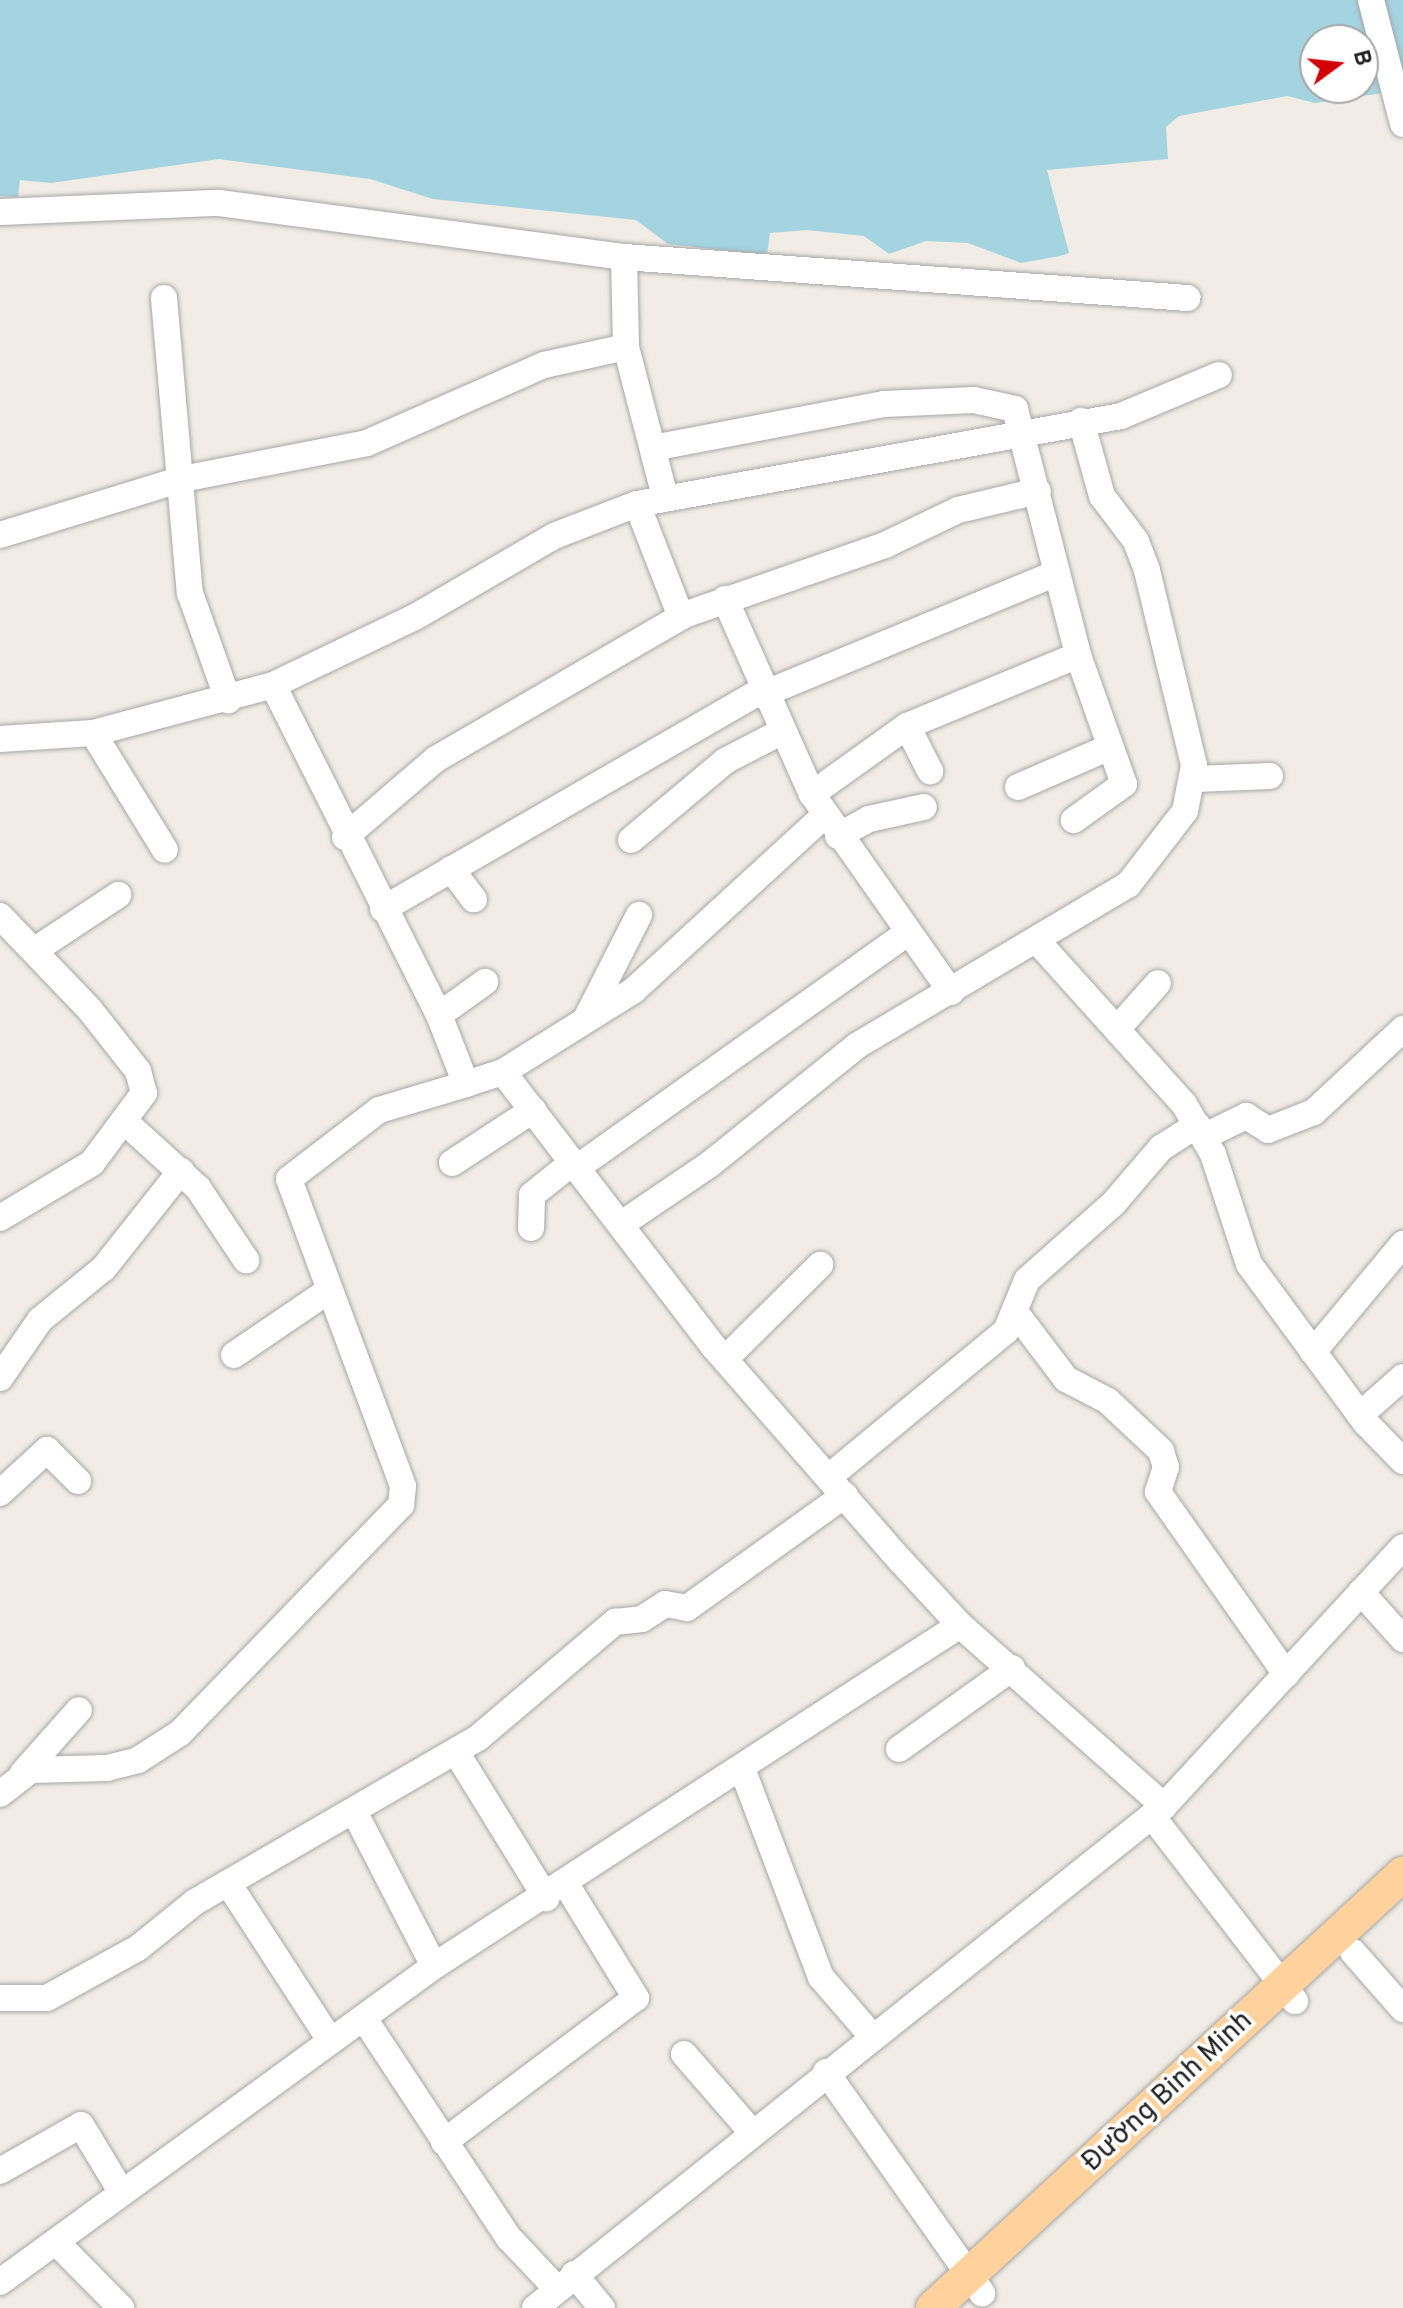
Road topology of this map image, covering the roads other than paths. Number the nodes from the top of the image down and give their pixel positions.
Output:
1 (1371, 0) edge
2 (1402, 120) edge
3 (0, 212) edge
4 (624, 257) junction
5 (164, 298) dead end
6 (1188, 298) dead end
7 (626, 347) junction
8 (1219, 375) dead end
9 (1081, 421) junction
10 (1026, 430) junction
11 (658, 447) junction
12 (182, 479) junction
13 (1038, 491) junction
14 (665, 497) junction
15 (637, 504) junction
16 (0, 535) edge
17 (1057, 573) junction
18 (725, 599) junction
19 (681, 617) junction
20 (1078, 655) junction
21 (273, 685) junction
22 (761, 693) junction
23 (228, 700) junction
24 (907, 726) junction
25 (781, 732) junction
26 (93, 733) junction
27 (0, 739) edge
28 (1110, 747) junction
29 (930, 771) dead end
30 (1270, 776) dead end
31 (1195, 779) junction
32 (1018, 787) dead end
33 (924, 807) dead end
34 (825, 815) junction
35 (1074, 820) dead end
36 (345, 837) junction
37 (631, 840) dead end
38 (165, 850) dead end
39 (451, 869) junction
40 (118, 895) dead end
41 (474, 899) dead end
42 (383, 909) junction
43 (639, 915) dead end
44 (0, 916) edge
45 (906, 934) junction
46 (1038, 942) junction
47 (35, 950) junction
48 (485, 982) dead end
49 (1158, 983) dead end
50 (951, 992) junction
51 (439, 1015) junction
52 (586, 1019) junction
53 (1118, 1028) junction
54 (1403, 1029) edge
55 (503, 1072) junction
56 (466, 1084) junction
57 (533, 1110) junction
58 (124, 1121) junction
59 (1201, 1130) junction
60 (452, 1163) dead end
61 (575, 1164) junction
62 (181, 1171) junction
63 (0, 1218) edge
64 (623, 1223) junction
65 (531, 1228) dead end
66 (1403, 1244) edge
67 (246, 1260) dead end
68 (820, 1265) dead end
69 (328, 1291) junction
70 (1016, 1313) junction
71 (1313, 1352) junction
72 (234, 1355) dead end
73 (725, 1359) junction
74 (1403, 1377) edge
75 (0, 1378) edge
76 (1360, 1415) junction
77 (1403, 1461) edge
78 (78, 1481) dead end
79 (838, 1485) junction
80 (0, 1493) edge
81 (1403, 1547) edge
82 (1361, 1592) junction
83 (960, 1625) junction
84 (1403, 1639) edge
85 (1012, 1668) junction
86 (1286, 1674) junction
87 (79, 1710) dead end
88 (899, 1749) dead end
89 (456, 1752) junction
90 (743, 1771) junction
91 (23, 1773) junction
92 (0, 1794) edge
93 (1158, 1811) junction
94 (355, 1813) junction
95 (1403, 1874) edge
96 (228, 1883) junction
97 (556, 1892) junction
98 (1403, 1906) edge
99 (1353, 1952) junction
100 (434, 1966) junction
101 (1289, 1993) junction
102 (0, 1998) edge
103 (1403, 2009) edge
104 (365, 2020) junction
105 (872, 2036) junction
106 (330, 2040) junction
107 (684, 2054) dead end
108 (826, 2072) junction
109 (751, 2131) junction
110 (444, 2142) junction
111 (0, 2171) edge
112 (122, 2193) junction
113 (56, 2242) junction
114 (0, 2282) edge
115 (565, 2282) junction
116 (972, 2292) edge
117 (121, 2308) edge
118 (535, 2308) edge
119 (602, 2308) edge
120 (933, 2308) edge

1 - 2 street
3 - 4 street
4 - 6 street
4 - 7 street
5 - 12 street
7 - 11 street
7 - 12 street
8 - 9 street
9 - 10 street
9 - 31 street
10 - 11 street
10 - 13 street
10 - 14 street
11 - 14 street
12 - 16 street
12 - 23 street
13 - 17 street
13 - 18 street
14 - 15 street
15 - 19 street
15 - 21 street
17 - 20 street
17 - 22 street
18 - 19 street
18 - 22 street
19 - 36 street
20 - 24 street
20 - 28 street
21 - 23 street
21 - 36 street
22 - 25 street
22 - 39 street
23 - 26 street
24 - 29 street
24 - 34 street
25 - 34 street
25 - 37 street
26 - 27 street
26 - 38 street
28 - 32 street
28 - 35 street
30 - 31 street
31 - 46 street
33 - 34 street
34 - 45 street
34 - 52 street
36 - 42 street
39 - 41 street
39 - 42 street
40 - 47 street
42 - 51 street
43 - 52 street
44 - 47 street
45 - 50 street
45 - 61 street
46 - 50 street
46 - 53 street
47 - 58 street
48 - 51 street
49 - 53 street
50 - 64 street
51 - 56 street
52 - 55 street
53 - 59 street
54 - 59 street
55 - 56 street
55 - 57 street
56 - 69 street
57 - 60 street
57 - 61 street
58 - 62 street
58 - 63 street
59 - 70 street
59 - 71 street
61 - 64 street
61 - 65 street
62 - 67 street
62 - 75 street
64 - 73 street
66 - 71 street
68 - 73 street
69 - 72 street
69 - 91 street
70 - 79 street
70 - 86 street
71 - 76 street
73 - 79 street
74 - 76 street
76 - 77 street
78 - 80 street
79 - 83 street
79 - 89 street
81 - 82 street
82 - 84 street
82 - 86 street
83 - 85 street
83 - 90 street
85 - 88 street
85 - 93 street
86 - 93 street
87 - 91 street
89 - 94 street
89 - 97 street
90 - 97 street
90 - 105 street
91 - 92 street
93 - 101 street
93 - 105 street
94 - 96 street
94 - 100 street
95 - 101 main road, Đường Binh Minh
96 - 102 street
96 - 106 street
97 - 100 street
97 - 110 street
98 - 99 main road, Đường Binh Minh
99 - 101 main road, Đường Binh Minh
99 - 103 street
100 - 104 street
101 - 116 main road, Đường Binh Minh
104 - 106 street
104 - 110 street
105 - 108 street
106 - 112 street
107 - 109 street
108 - 109 street
108 - 116 street
109 - 115 street
110 - 115 street
111 - 112 street
112 - 113 street
113 - 114 street
113 - 117 street
115 - 118 street
115 - 119 street
116 - 120 main road, Đường Binh Minh

